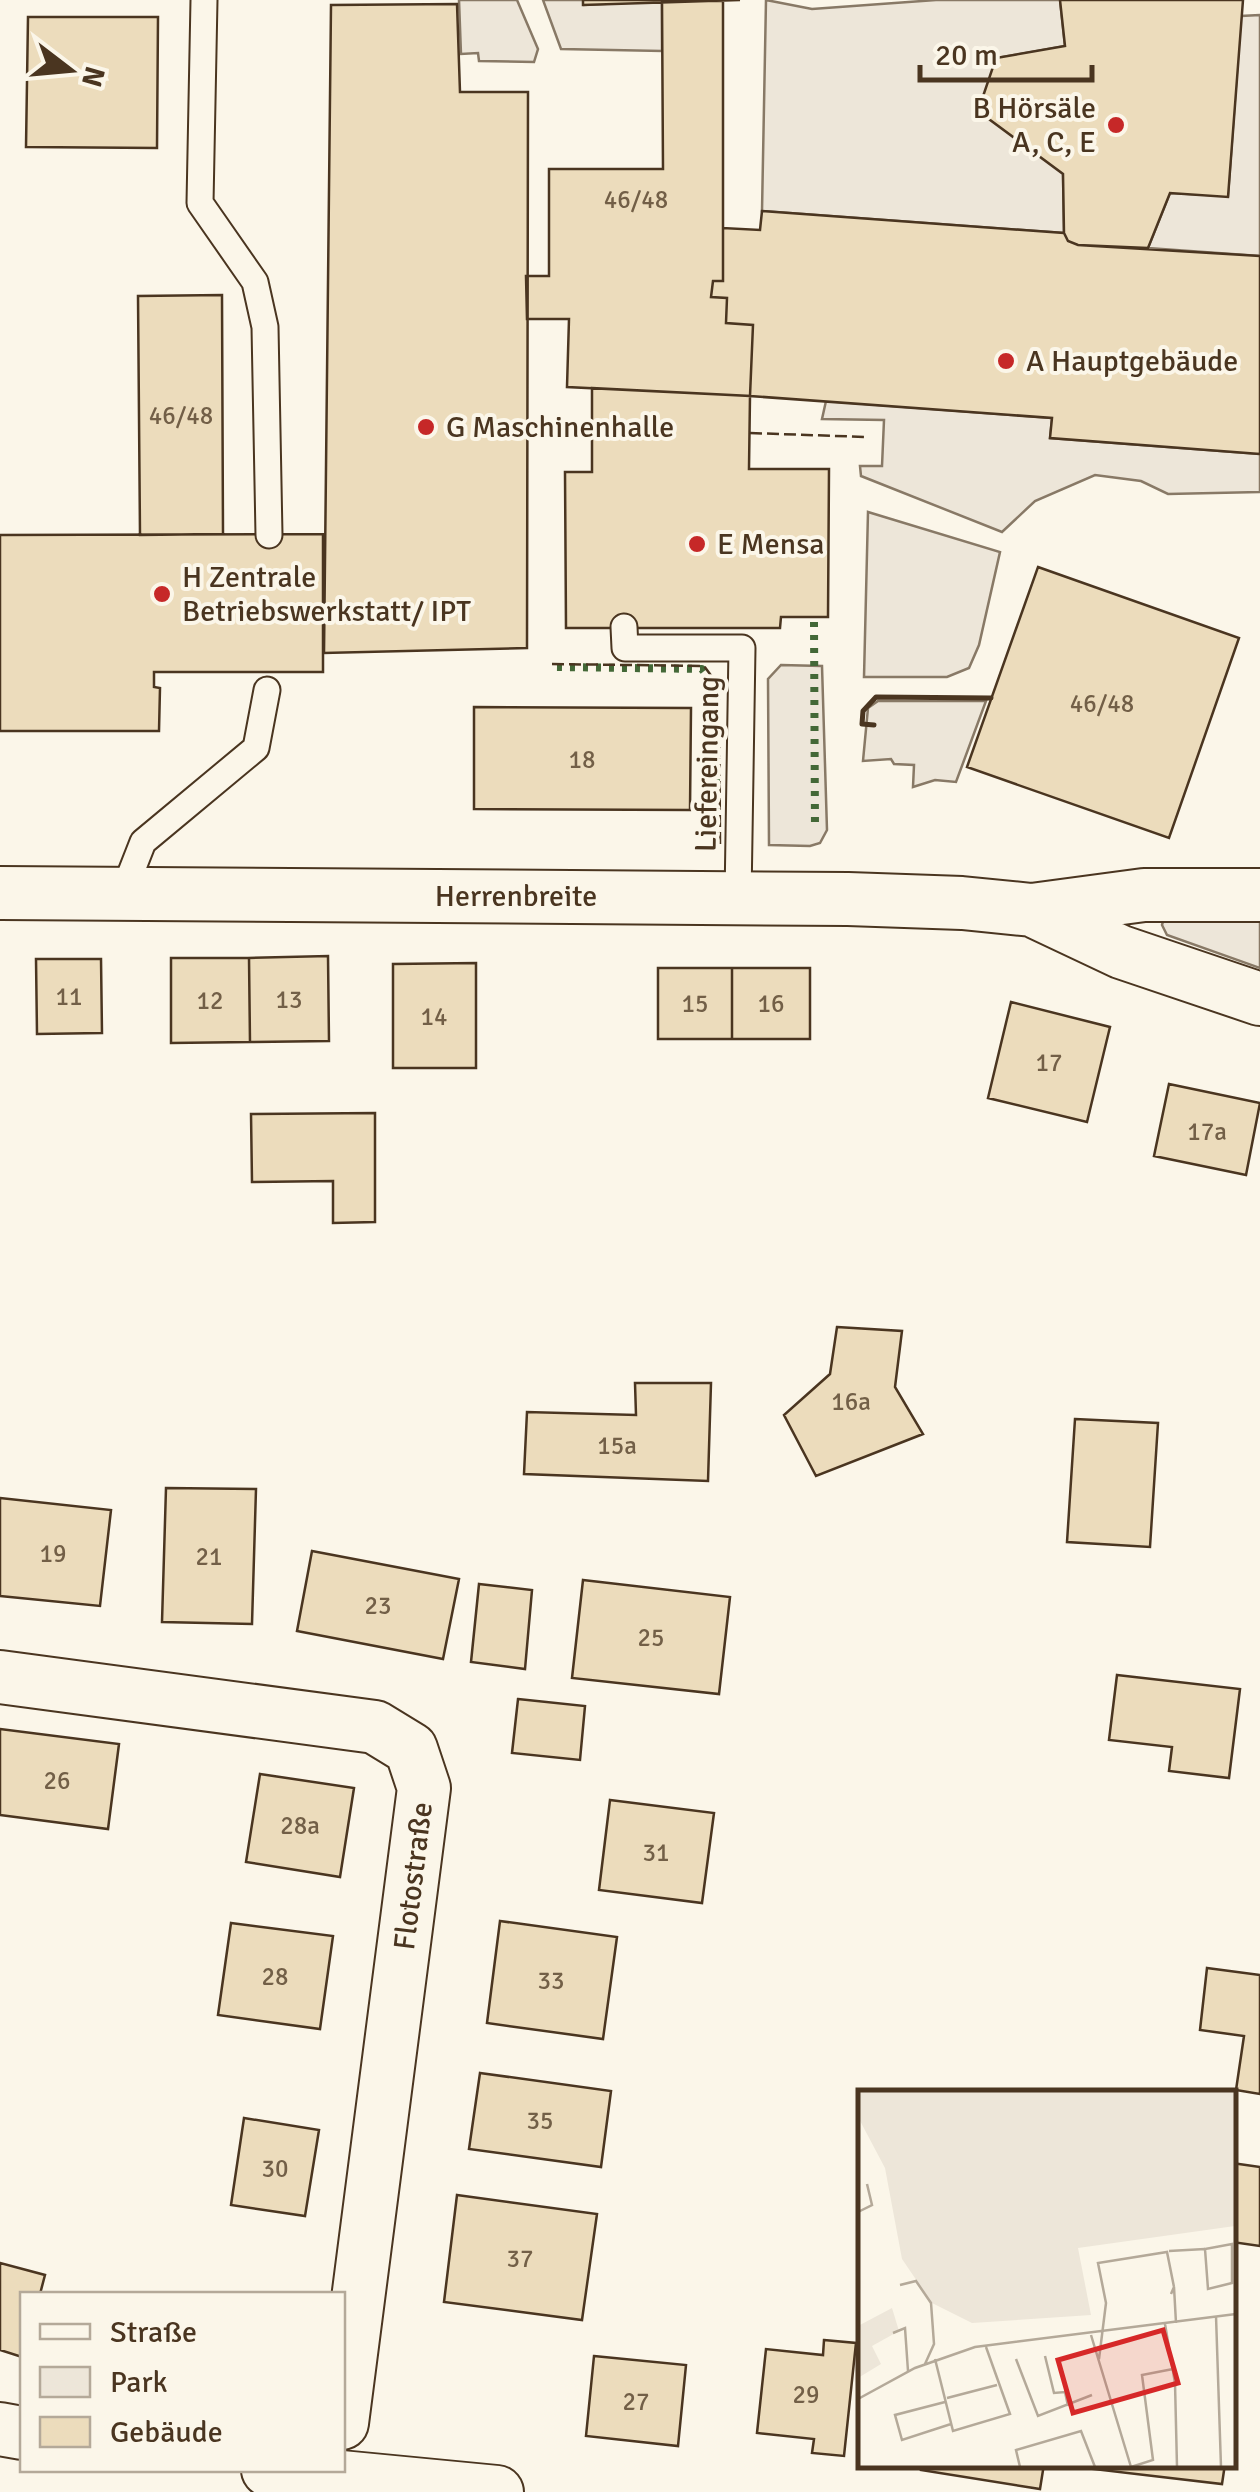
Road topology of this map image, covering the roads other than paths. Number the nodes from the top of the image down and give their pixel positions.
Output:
1 (204, 0) edge
2 (269, 535) dead end
3 (624, 628) dead end
4 (267, 690) dead end
5 (123, 892) junction
6 (0, 893) edge
7 (1260, 895) edge
8 (738, 898) junction
9 (1032, 910) junction
10 (1260, 999) edge
11 (0, 1677) edge
12 (345, 2400) edge
13 (302, 2472) edge
14 (336, 2474) edge
15 (497, 2492) edge

1 - 2 lane
3 - 8 lane, Liefereingang
4 - 5 lane
5 - 6 street, Herrenbreite
5 - 8 street, Herrenbreite
7 - 9 street, Herrenbreite
8 - 9 street, Herrenbreite
9 - 10 street, Herrenbreite
11 - 12 street, Flotostraße
13 - 14 street
14 - 15 street

